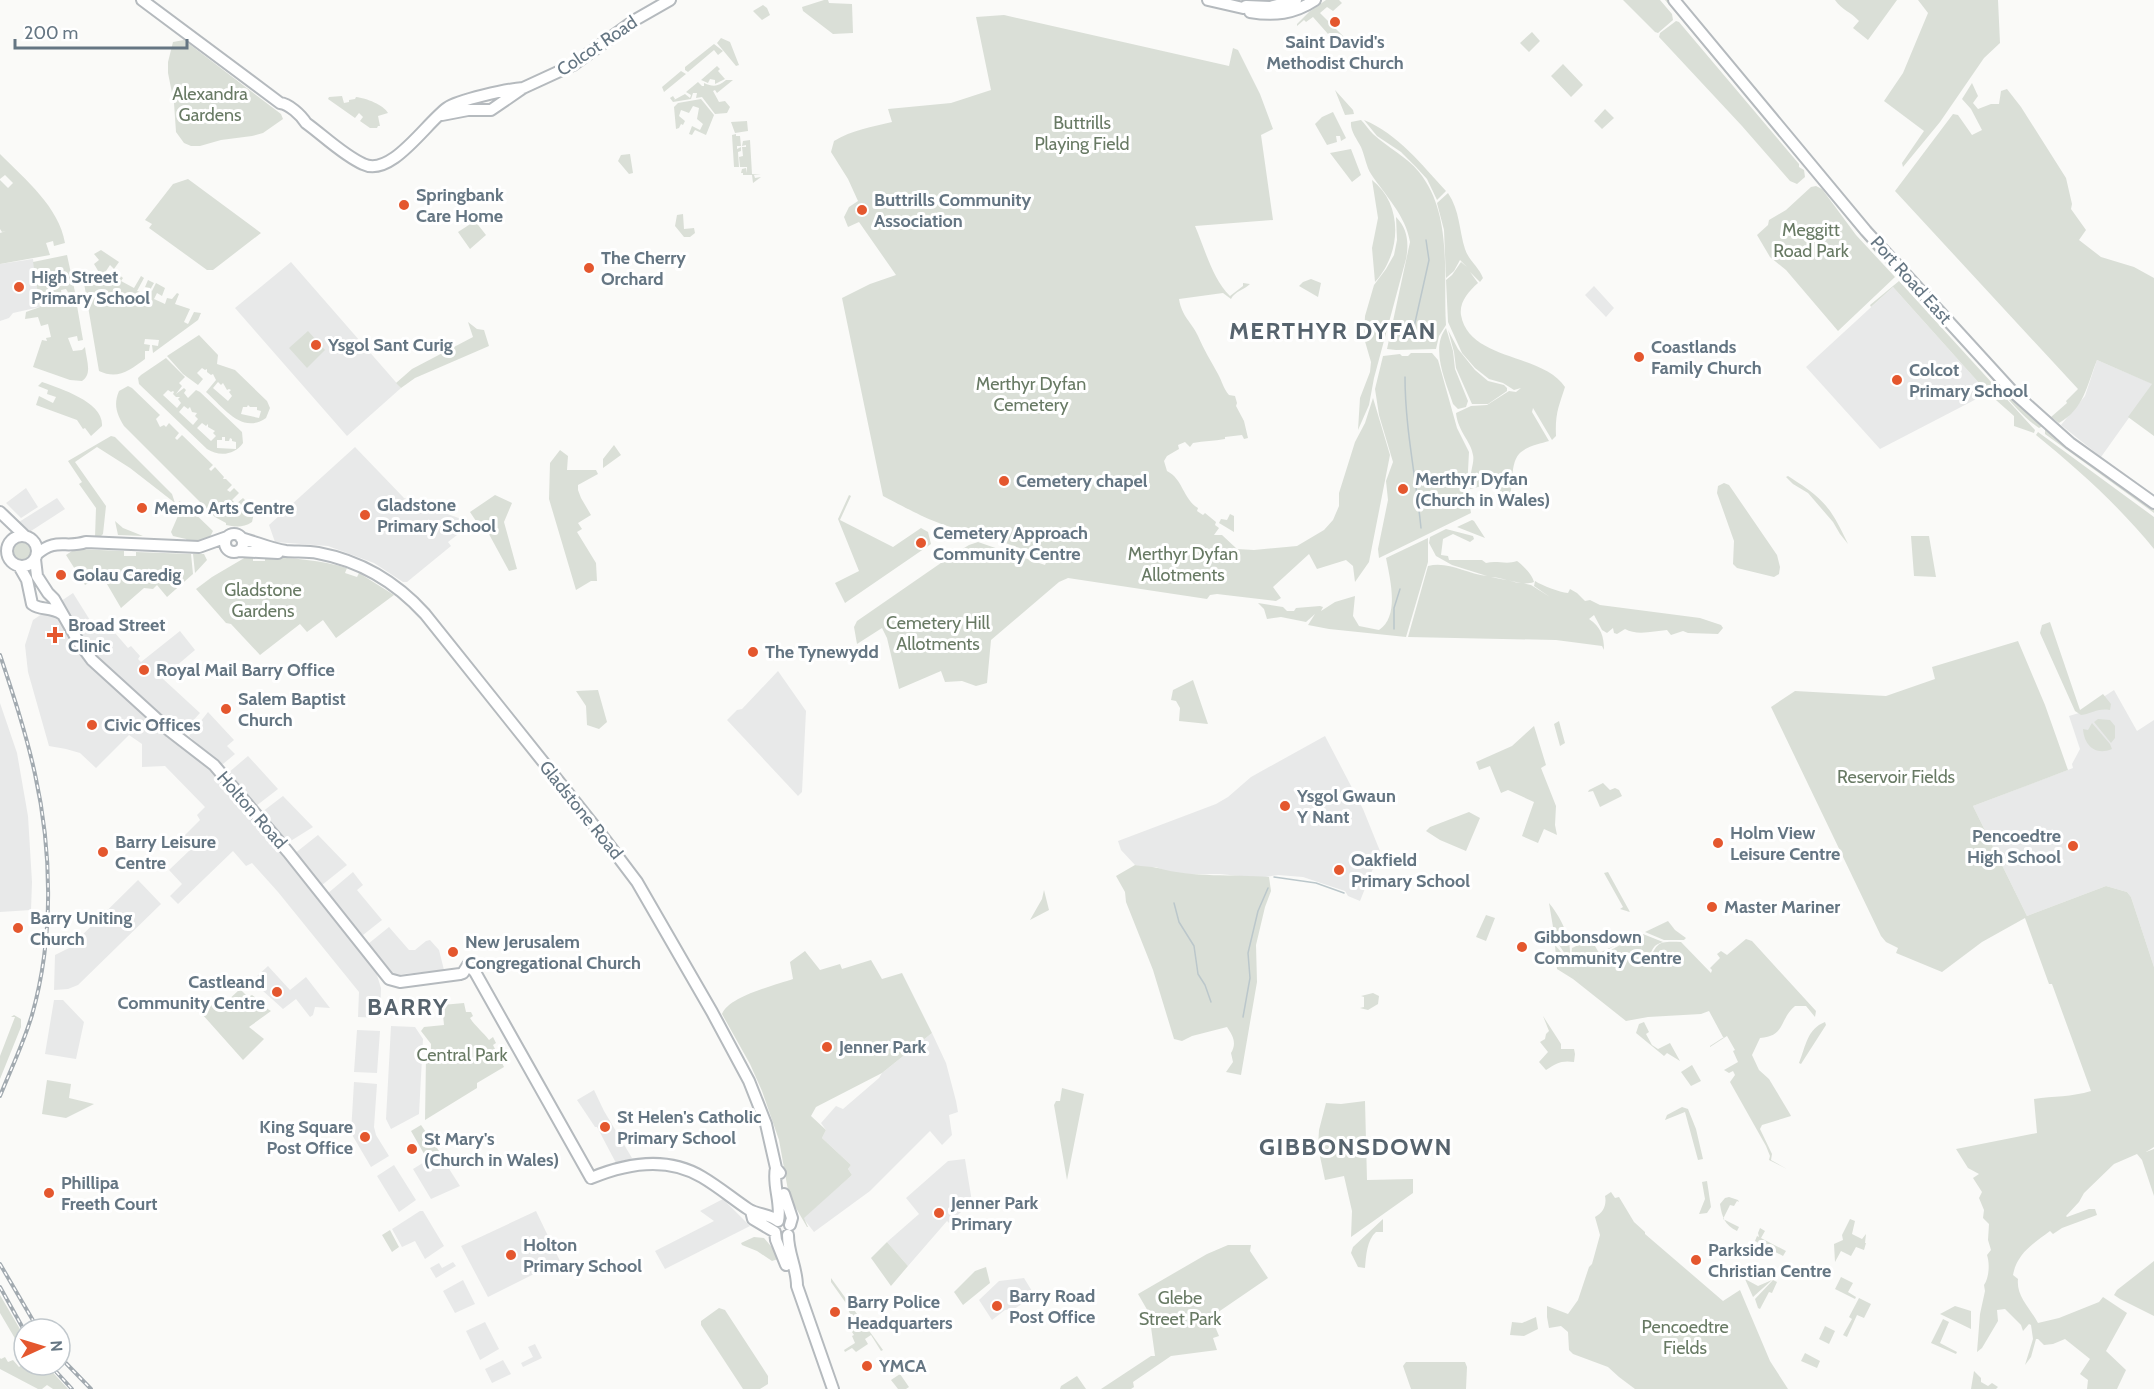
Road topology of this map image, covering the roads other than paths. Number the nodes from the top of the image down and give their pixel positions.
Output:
1 (142, 0) edge
2 (670, 0) edge
3 (1208, 0) edge
4 (1296, 0) edge
5 (1315, 0) edge
6 (1674, 0) edge
7 (1243, 8) junction
8 (523, 88) junction
9 (485, 96) junction
10 (494, 106) junction
11 (482, 109) junction
12 (440, 115) junction
13 (2154, 503) edge
14 (0, 514) edge
15 (27, 537) junction
16 (227, 537) junction
17 (242, 538) junction
18 (86, 542) junction
19 (8, 544) junction
20 (199, 547) junction
21 (233, 551) junction
22 (283, 551) junction
23 (36, 556) junction
24 (19, 566) junction
25 (48, 593) junction
26 (42, 608) junction
27 (62, 614) junction
28 (776, 1168) junction
29 (776, 1227) junction
30 (789, 1230) junction
31 (797, 1286) junction
32 (833, 1389) edge

1 - 12 main road, Colcot Road
2 - 8 main road, Colcot Road
3 - 7 main road
4 - 7 main road
5 - 7 main road
6 - 13 main road, Port Road East
8 - 9 main road, Colcot Road
8 - 10 main road, Colcot Road
9 - 10 main road
9 - 11 main road
9 - 12 main road, Colcot Road
10 - 11 main road, Colcot Road
11 - 12 main road, Colcot Road
14 - 15 main road
14 - 19 main road
15 - 18 main road, Gladstone Road
15 - 19 main road
15 - 23 main road
16 - 17 main road
16 - 20 main road, Gladstone Road
16 - 21 main road
17 - 21 main road
17 - 22 main road, Gladstone Road
18 - 20 main road, Gladstone Road
18 - 23 main road, Gladstone Road
19 - 24 main road
20 - 21 main road, Gladstone Road
21 - 22 main road, Gladstone Road
22 - 28 main road, Gladstone Road
23 - 24 main road
23 - 25 main road, Holton Road
24 - 26 main road
25 - 26 main road
25 - 27 main road, Holton Road
26 - 27 main road
27 - 29 main road, Holton Road
28 - 29 main road, Gladstone Road
28 - 30 main road, Gladstone Road
29 - 30 main road
29 - 31 main road, Gladstone Road
30 - 31 main road, Gladstone Road
31 - 32 main road, Gladstone Road

